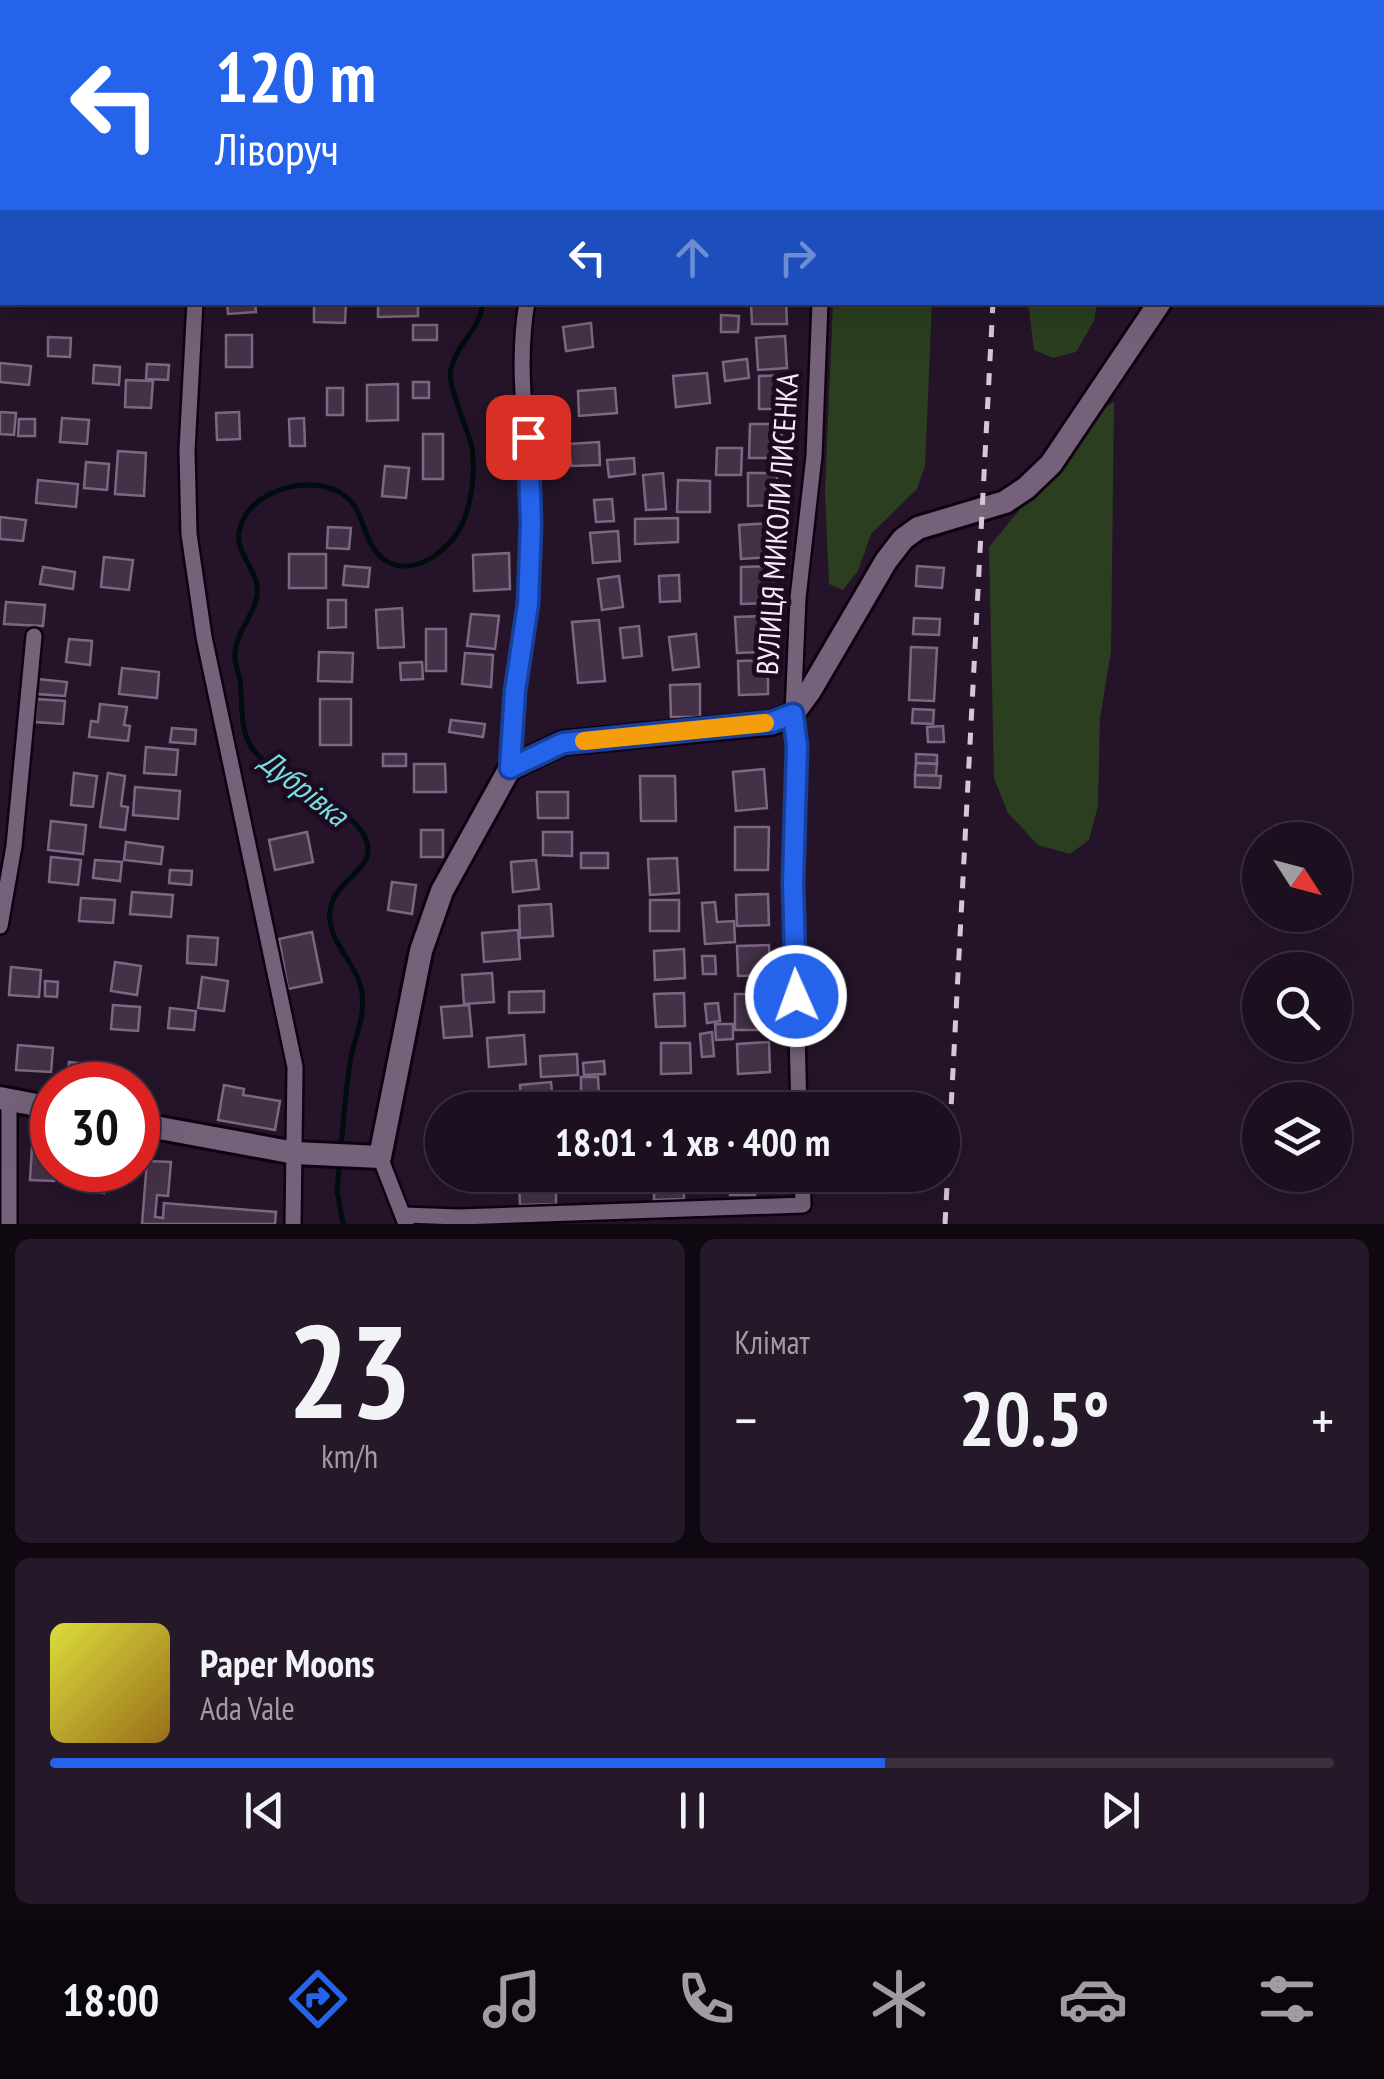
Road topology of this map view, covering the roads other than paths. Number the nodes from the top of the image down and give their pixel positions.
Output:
1 (195, 305) edge
2 (527, 305) edge
3 (820, 305) edge
4 (1158, 305) edge
5 (34, 636) dead end
6 (793, 714) junction
7 (510, 768) junction
8 (0, 926) edge
9 (799, 1092) edge
10 (4, 1099) edge
11 (30, 1104) edge
12 (160, 1128) edge
13 (295, 1153) junction
14 (380, 1157) junction
15 (803, 1192) edge
16 (803, 1205) junction
17 (405, 1220) edge
18 (9, 1224) edge
19 (292, 1224) edge
20 (807, 1224) edge

1 - 13 street
2 - 7 street
3 - 6 street, ВУЛИЦЯ МИКОЛИ ЛИСЕНКА
4 - 6 main road
5 - 8 street
6 - 7 main road
6 - 9 street, ВУЛИЦЯ МИКОЛИ ЛИСЕНКА
7 - 14 main road
10 - 11 main road
10 - 18 street
12 - 13 main road
13 - 14 main road
13 - 19 street
14 - 17 street
15 - 16 street
16 - 17 street
16 - 20 street

